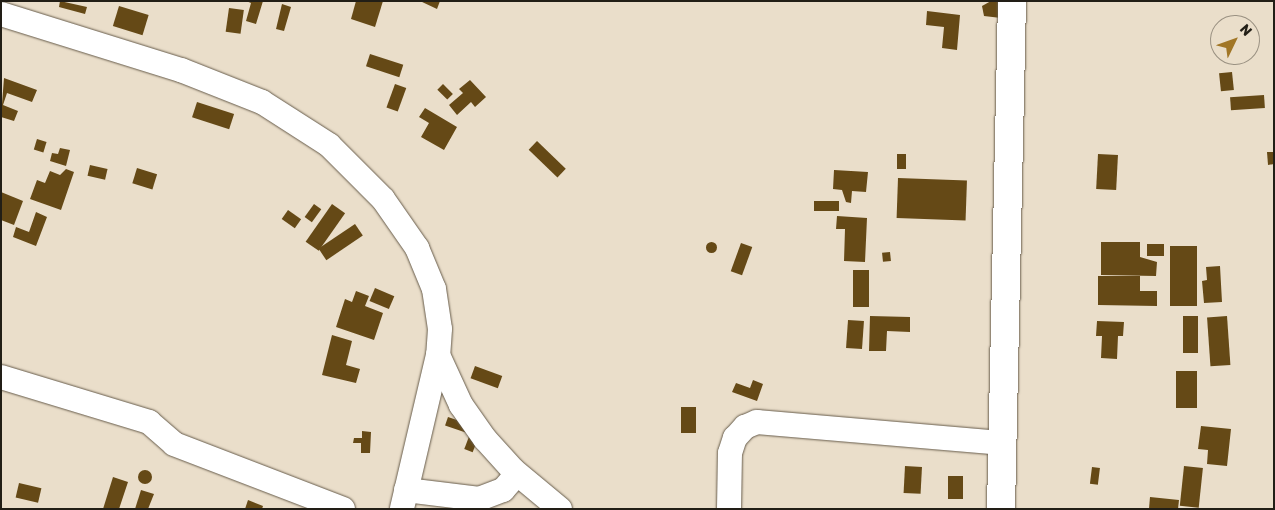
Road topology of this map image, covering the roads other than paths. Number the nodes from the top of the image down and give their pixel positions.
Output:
1 (1012, 1) edge
2 (3, 11) edge
3 (438, 355) junction
4 (1, 377) edge
5 (1003, 443) junction
6 (517, 474) junction
7 (404, 499) edge
8 (343, 509) edge
9 (560, 509) edge
10 (728, 509) edge
11 (1001, 509) edge

1 - 5 main road
2 - 3 street
3 - 6 street
3 - 7 street
4 - 8 street
5 - 10 street
5 - 11 main road
6 - 7 street
6 - 9 street

